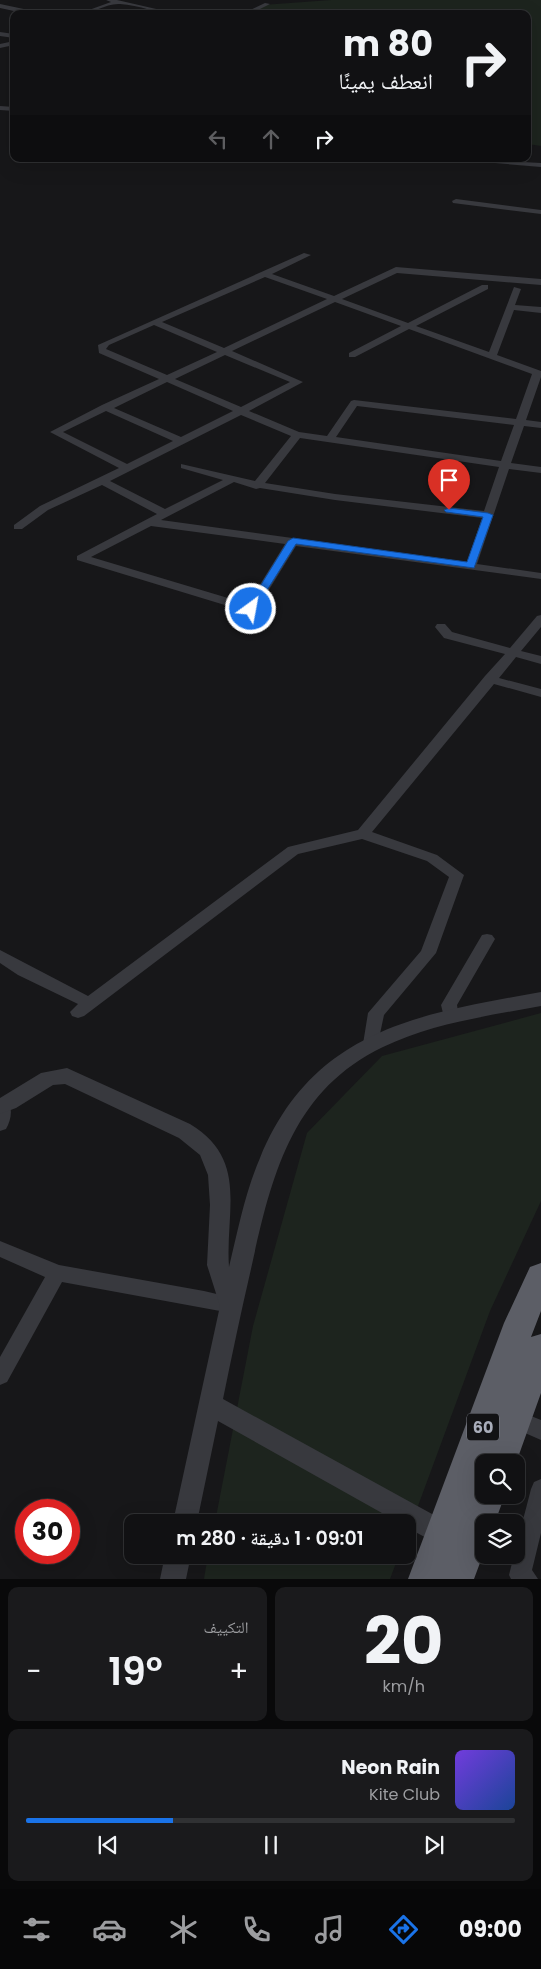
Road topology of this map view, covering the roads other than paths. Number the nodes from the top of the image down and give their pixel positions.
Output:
1 (109, 0) edge
2 (121, 1) edge
3 (267, 4) dead end
4 (0, 6) edge
5 (19, 10) edge
6 (93, 10) edge
7 (158, 10) edge
8 (254, 10) edge
9 (506, 162) edge
10 (541, 165) edge
11 (456, 201) dead end
12 (541, 212) edge
13 (307, 255) dead end
14 (265, 274) junction
15 (541, 282) edge
16 (486, 287) dead end
17 (517, 289) dead end
18 (335, 298) junction
19 (510, 307) junction
20 (541, 310) edge
21 (154, 322) junction
22 (410, 326) junction
23 (224, 352) junction
24 (352, 355) dead end
25 (492, 356) junction
26 (539, 373) edge
27 (165, 379) junction
28 (105, 407) junction
29 (244, 411) junction
30 (519, 422) junction
31 (541, 425) edge
32 (297, 434) junction
33 (180, 440) junction
34 (329, 440) junction
35 (505, 464) junction
36 (184, 466) dead end
37 (126, 468) junction
38 (541, 470) edge
39 (230, 480) junction
40 (102, 481) junction
41 (256, 486) junction
42 (164, 513) junction
43 (488, 515) junction
44 (150, 522) junction
45 (18, 527) dead end
46 (293, 541) junction
47 (471, 566) junction
48 (541, 576) edge
49 (541, 620) edge
50 (441, 627) dead end
51 (512, 653) junction
52 (541, 660) edge
53 (489, 679) junction
54 (541, 693) edge
55 (362, 834) junction
56 (487, 939) dead end
57 (0, 956) edge
58 (541, 999) edge
59 (451, 1017) junction
60 (371, 1044) junction
61 (1, 1112) edge
62 (0, 1249) edge
63 (57, 1273) junction
64 (541, 1276) edge
65 (231, 1306) junction
66 (541, 1348) edge
67 (0, 1376) edge
68 (210, 1404) junction
69 (529, 1425) edge
70 (506, 1454) edge
71 (541, 1489) edge
72 (485, 1504) edge
73 (187, 1514) edge
74 (443, 1534) junction
75 (176, 1564) edge
76 (173, 1579) edge
77 (426, 1579) edge
78 (456, 1579) edge
79 (528, 1579) edge

1 - 2 street
2 - 6 street
2 - 7 street
3 - 8 street
4 - 5 street
9 - 10 street
11 - 12 street
13 - 14 street
14 - 18 street
14 - 21 street
15 - 18 street
16 - 22 street
17 - 19 street
18 - 22 street
18 - 23 street
19 - 20 street
19 - 25 street
21 - 23 street
21 - 27 street
22 - 24 street
22 - 25 street
23 - 27 street
23 - 29 street
25 - 26 street
26 - 30 street
27 - 28 street
27 - 29 street
28 - 33 street
28 - 37 street
29 - 32 street
29 - 33 street
30 - 31 street
30 - 34 street
30 - 35 street
32 - 34 street
32 - 41 street
33 - 37 street
34 - 35 street
35 - 38 street
35 - 43 street
36 - 39 street
37 - 40 street
39 - 41 street
39 - 42 street
40 - 42 street
40 - 45 street
41 - 43 street
42 - 44 street
43 - 47 street
44 - 46 street
44 - 46 street
46 - 47 street
47 - 48 street
49 - 51 street
50 - 51 street
51 - 52 street
51 - 53 street
53 - 54 street
53 - 55 street
55 - 57 street
55 - 60 street
56 - 59 street
58 - 59 street
59 - 60 street
60 - 65 street
61 - 65 street
62 - 63 street
63 - 65 street
63 - 67 street
64 - 74 highway, 60
65 - 68 street
66 - 69 highway, 60
68 - 73 street
68 - 74 street
69 - 70 highway, 60
71 - 79 street
72 - 78 highway
74 - 77 highway, 60
75 - 76 street

